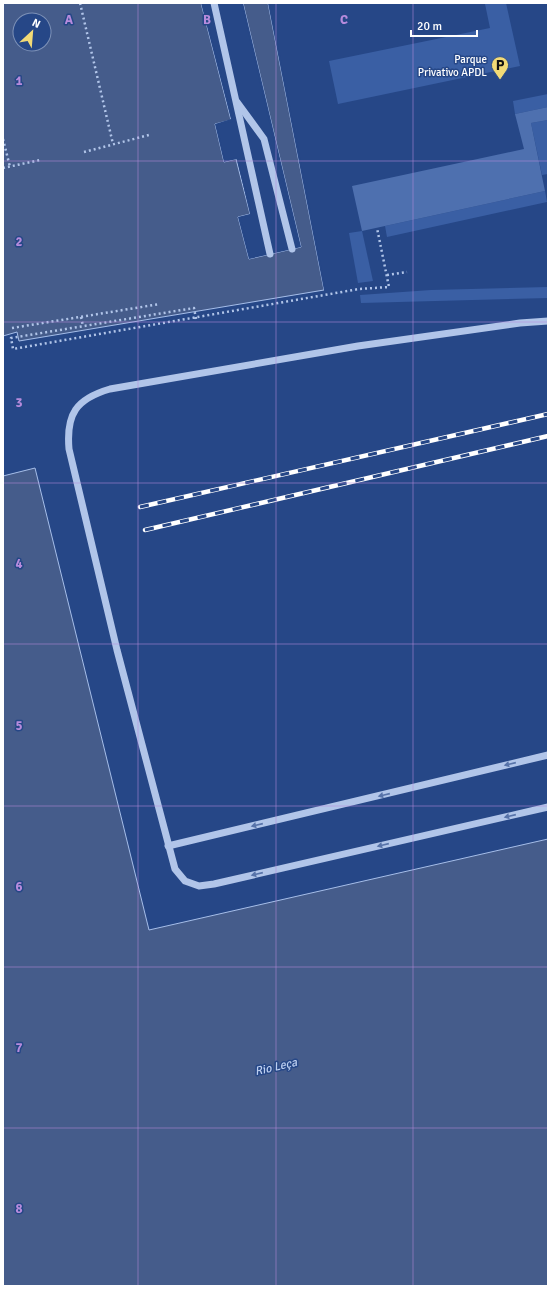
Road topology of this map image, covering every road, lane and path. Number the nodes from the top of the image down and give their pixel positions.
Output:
1 (80, 3) edge
2 (214, 3) edge
3 (234, 99) junction
4 (149, 135) dead end
5 (3, 139) edge
6 (113, 144) junction
7 (84, 152) dead end
8 (40, 160) dead end
9 (10, 167) junction
10 (3, 168) edge
11 (377, 228) dead end
12 (292, 249) dead end
13 (270, 254) dead end
14 (407, 272) dead end
15 (387, 275) junction
16 (160, 304) dead end
17 (81, 316) junction
18 (196, 319) junction
19 (548, 321) edge
20 (82, 326) junction
21 (12, 328) dead end
22 (548, 755) edge
23 (548, 807) edge
24 (168, 846) junction

1 - 6 path
2 - 3 lane
3 - 12 lane
3 - 13 lane
4 - 6 path
5 - 9 path
6 - 7 path
8 - 9 path
9 - 10 path
11 - 15 path
14 - 15 path
15 - 18 path
16 - 17 path
17 - 20 path
17 - 21 path
18 - 20 path
18 - 20 path
19 - 24 lane
22 -> 24 lane
23 -> 24 lane

